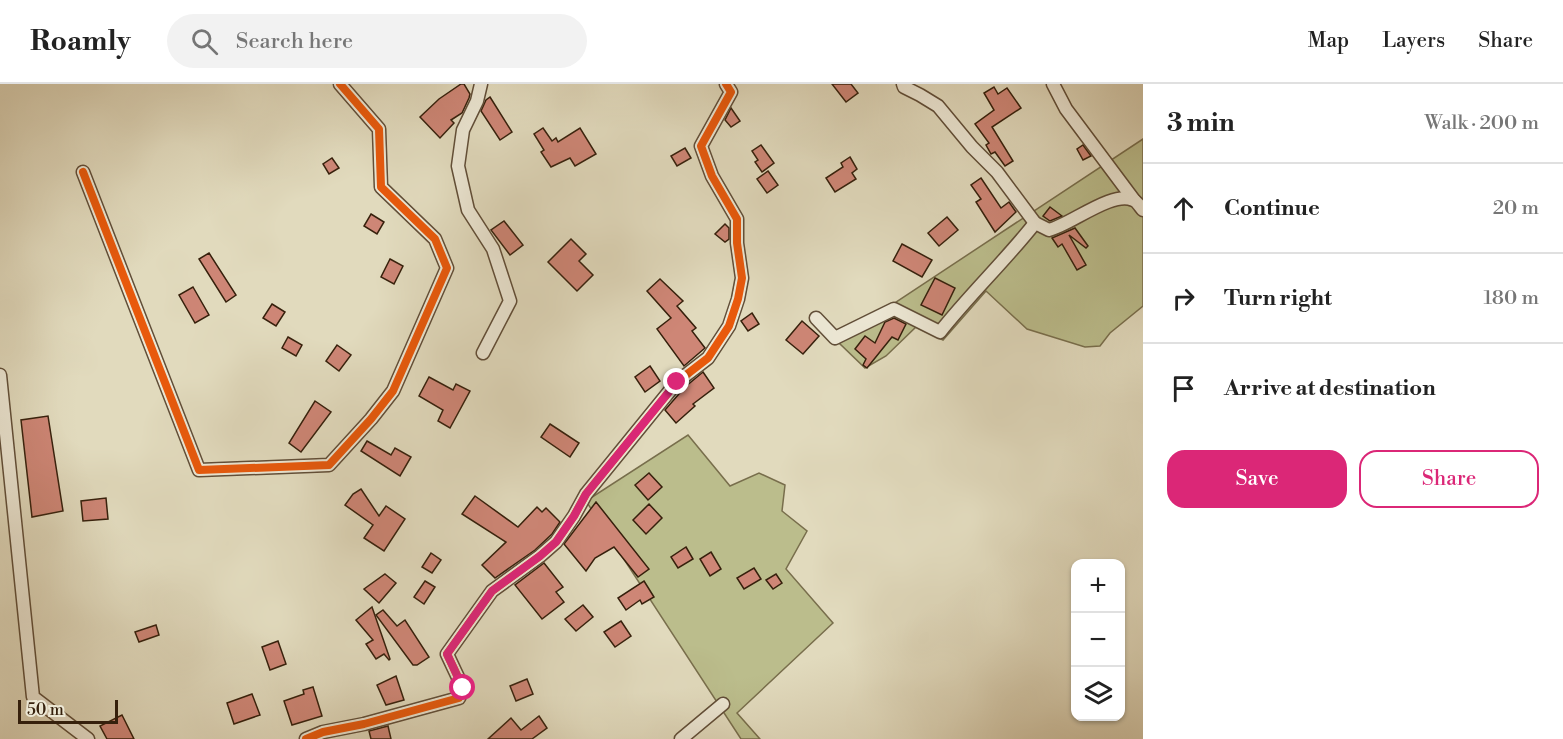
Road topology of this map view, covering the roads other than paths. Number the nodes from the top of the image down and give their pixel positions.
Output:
1 (340, 84) edge
2 (481, 84) edge
3 (726, 84) edge
4 (903, 84) edge
5 (1053, 84) edge
6 (83, 172) dead end
7 (1134, 200) junction
8 (1143, 210) edge
9 (1035, 223) junction
10 (816, 318) dead end
11 (483, 353) dead end
12 (0, 375) edge
13 (723, 704) dead end
14 (88, 739) edge
15 (306, 739) edge
16 (681, 739) edge

1 - 6 street
2 - 11 street
3 - 15 street
4 - 9 street
5 - 7 street
7 - 8 street
7 - 9 street
9 - 10 street
12 - 14 street
13 - 16 street

